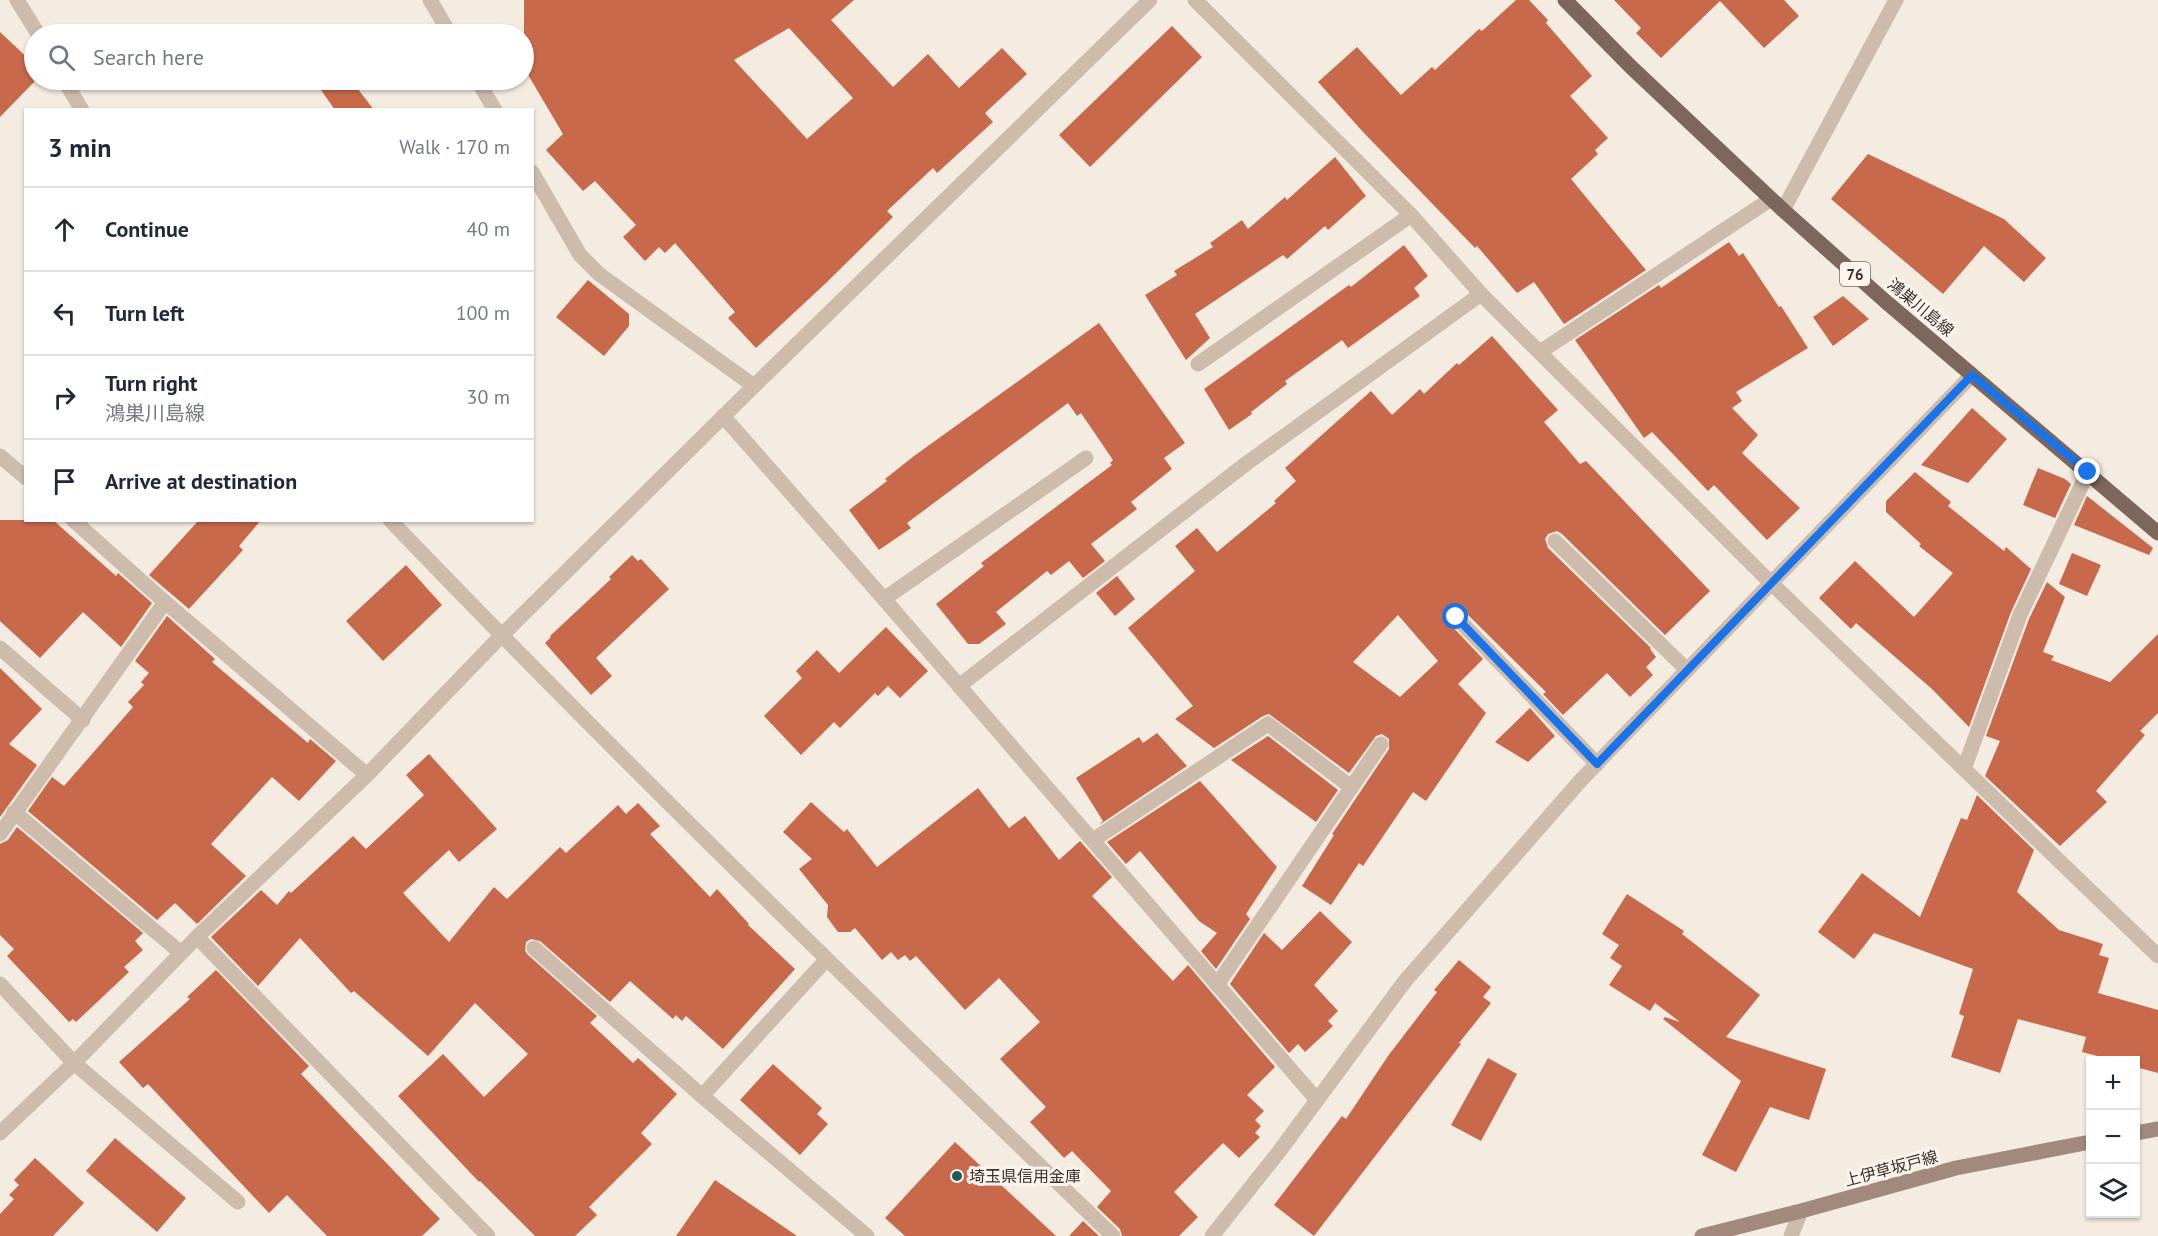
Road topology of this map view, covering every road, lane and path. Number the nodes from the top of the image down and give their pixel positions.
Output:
1 (17, 0) edge
2 (430, 0) edge
3 (1150, 0) edge
4 (1195, 0) edge
5 (1565, 0) edge
6 (1896, 0) edge
7 (32, 24) edge
8 (444, 24) edge
9 (70, 90) edge
10 (483, 90) edge
11 (81, 108) edge
12 (494, 108) edge
13 (534, 175) edge
14 (1771, 199) junction
15 (1783, 210) junction
16 (1411, 215) junction
17 (1481, 294) junction
18 (1540, 352) junction
19 (1198, 364) dead end
20 (1972, 375) junction
21 (754, 386) junction
22 (723, 416) junction
23 (0, 456) edge
24 (1086, 458) dead end
25 (2088, 472) junction
26 (24, 476) edge
27 (75, 522) edge
28 (392, 522) edge
29 (2158, 533) edge
30 (1555, 541) dead end
31 (1771, 583) junction
32 (884, 599) junction
33 (165, 602) junction
34 (1456, 617) dead end
35 (501, 636) junction
36 (0, 648) edge
37 (1687, 670) junction
38 (959, 686) junction
39 (83, 720) junction
40 (1381, 744) dead end
41 (1597, 764) junction
42 (1964, 769) junction
43 (367, 775) junction
44 (1351, 787) junction
45 (14, 812) junction
46 (0, 834) edge
47 (1093, 840) junction
48 (197, 937) junction
49 (534, 948) dead end
50 (181, 953) junction
51 (2158, 956) edge
52 (826, 960) junction
53 (0, 984) edge
54 (1218, 985) junction
55 (74, 1063) junction
56 (702, 1096) junction
57 (1317, 1100) junction
58 (2158, 1129) edge
59 (2140, 1132) edge
60 (0, 1133) edge
61 (2086, 1143) edge
62 (238, 1202) dead end
63 (1801, 1211) junction
64 (488, 1236) edge
65 (867, 1236) edge
66 (1113, 1236) edge
67 (1212, 1236) edge
68 (1702, 1236) edge
69 (1791, 1236) edge

1 - 7 street
2 - 8 street
3 - 21 street
4 - 16 street
5 - 14 main road, 鴻巣川島線 / 76
6 - 15 street
9 - 11 street
10 - 12 street
13 - 21 street
14 - 15 main road, 鴻巣川島線 / 76
14 - 18 street
15 - 20 main road, 鴻巣川島線 / 76
16 - 17 street
16 - 19 street
17 - 18 street
17 - 38 street
18 - 31 street
20 - 25 main road, 鴻巣川島線 / 76
20 - 31 street
21 - 22 street
22 - 32 street
22 - 35 street
23 - 26 street
24 - 32 street
25 - 29 main road, 鴻巣川島線 / 76
25 - 42 street
27 - 33 street
28 - 35 street
30 - 37 street
31 - 37 street
31 - 42 street
32 - 38 street
33 - 39 street
33 - 43 street
34 - 41 street
35 - 43 street
35 - 52 street
36 - 39 street
37 - 41 street
38 - 47 street
39 - 45 street
40 - 44 street
41 - 57 street
42 - 51 street
43 - 48 street
44 - 47 street
44 - 54 street
45 - 46 street
45 - 50 street
47 - 54 street
48 - 50 street
48 - 64 street
49 - 56 street
50 - 55 street
52 - 56 street
52 - 66 street
53 - 55 street
54 - 57 street
55 - 60 street
55 - 62 street
56 - 65 street
57 - 67 street
58 - 59 main road
61 - 63 main road, 上伊草坂戸線
63 - 68 main road, 上伊草坂戸線
63 - 69 street

